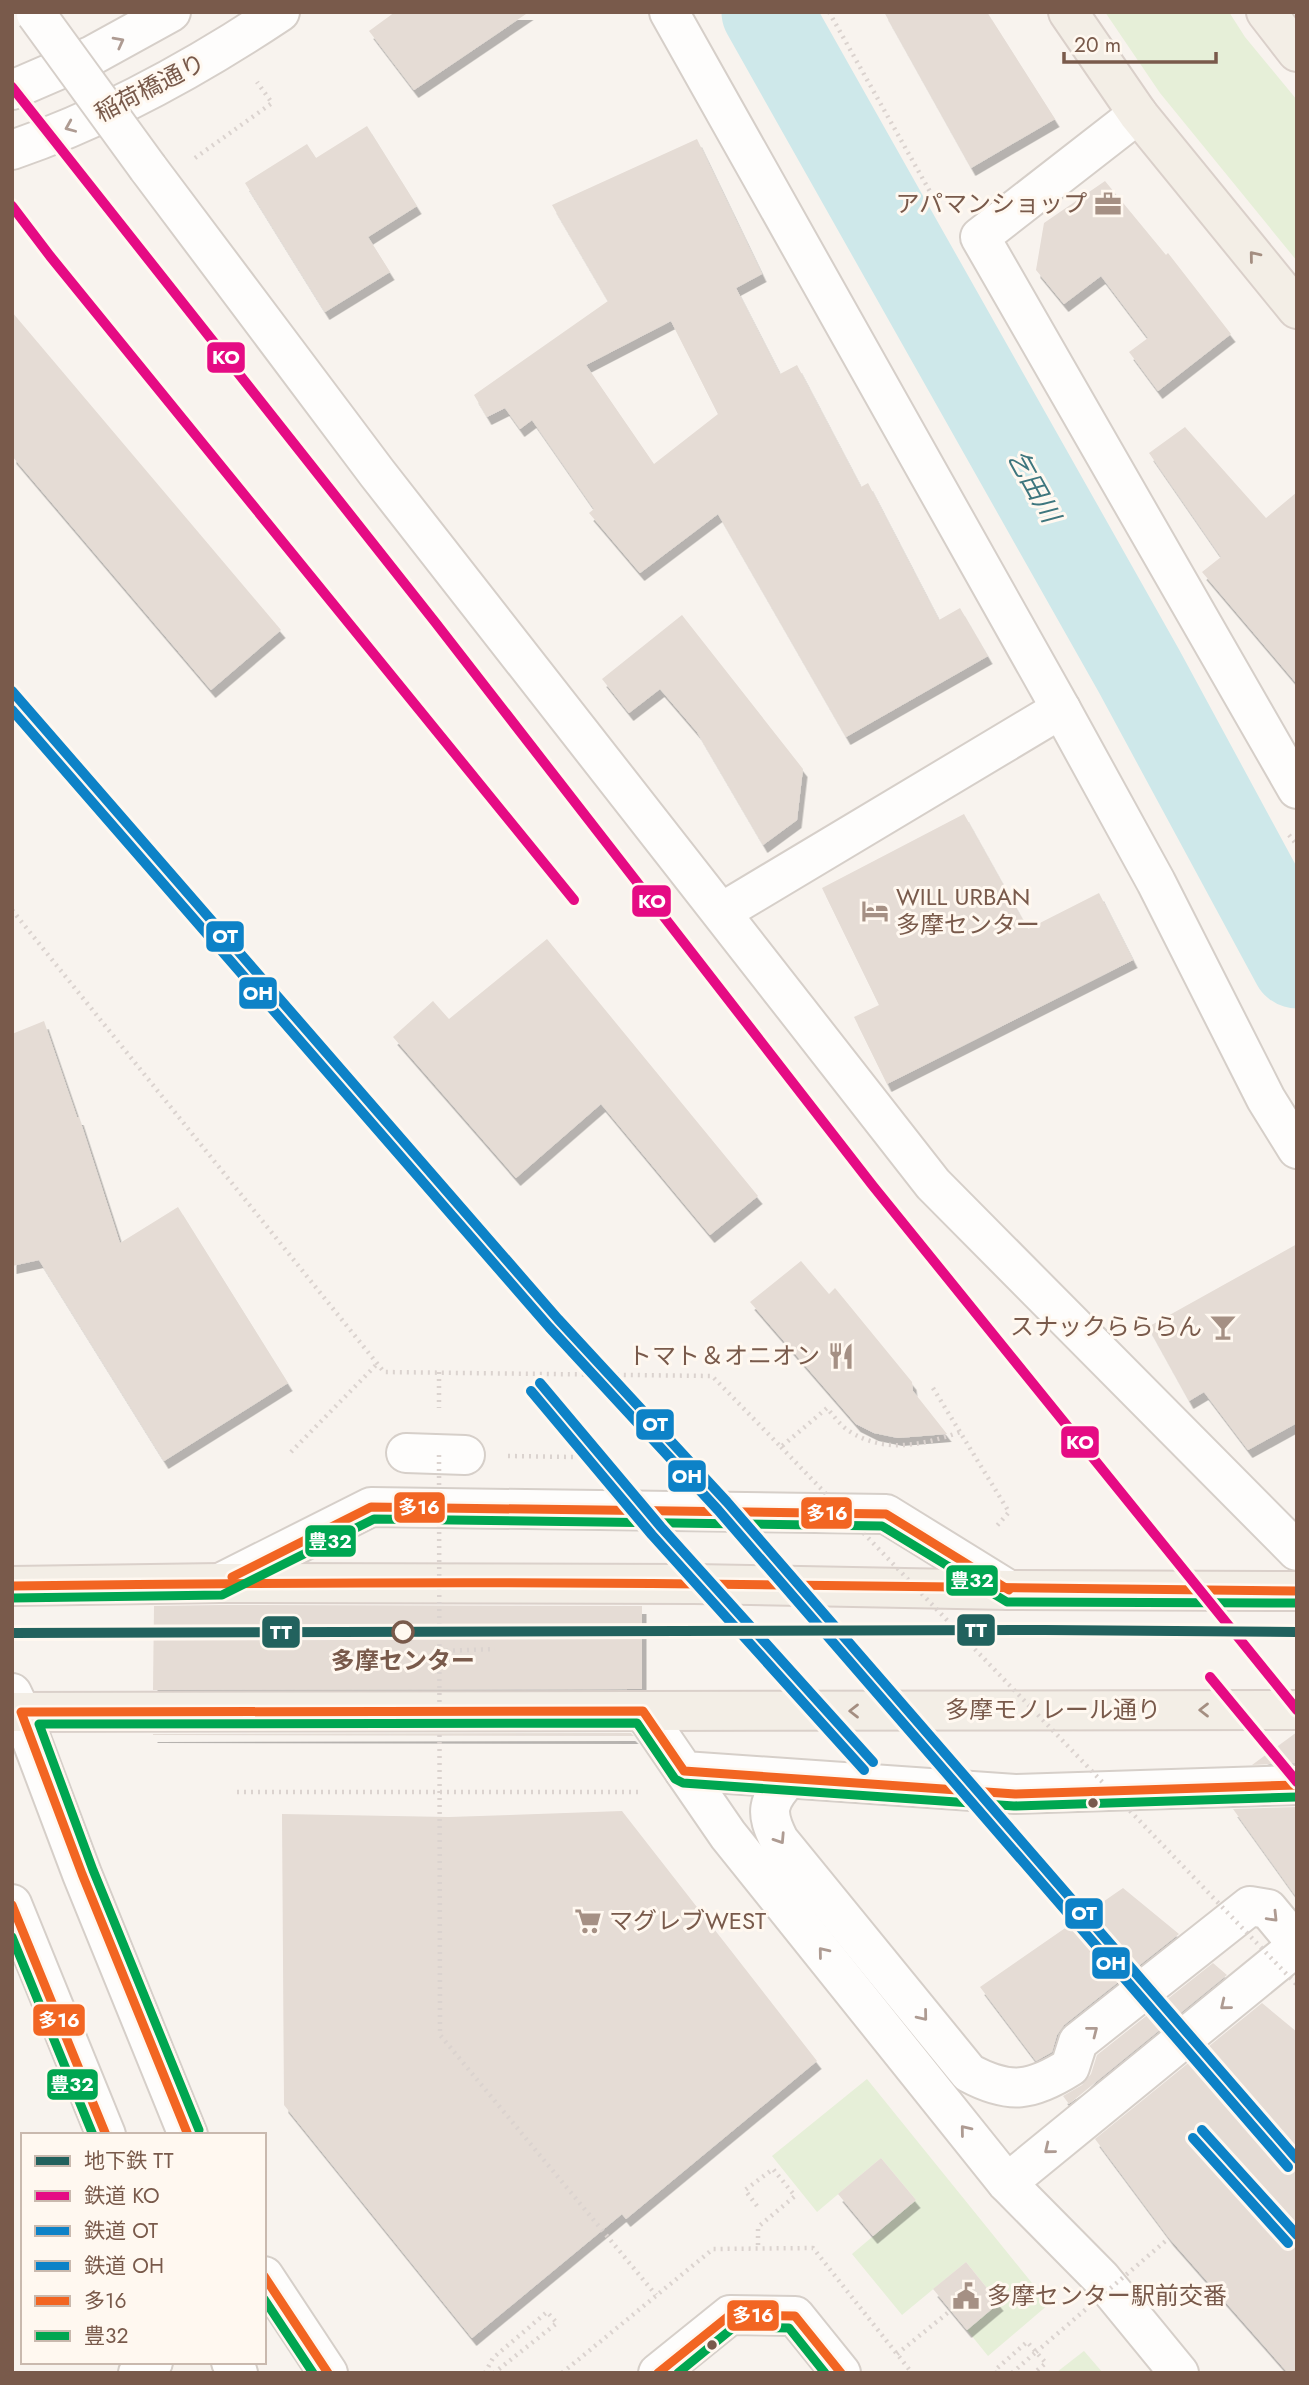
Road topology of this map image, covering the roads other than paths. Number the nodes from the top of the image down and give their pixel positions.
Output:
1 (171, 12) edge
2 (280, 12) edge
3 (669, 12) edge
4 (1068, 12) edge
5 (35, 13) edge
6 (1269, 13) edge
7 (1297, 52) edge
8 (12, 90) edge
9 (1138, 114) junction
10 (12, 150) edge
11 (1297, 309) edge
12 (1061, 709) junction
13 (1297, 789) edge
14 (722, 912) junction
15 (1297, 1149) edge
16 (1297, 1551) edge
17 (220, 1583) junction
18 (12, 1586) edge
19 (1009, 1590) junction
20 (1297, 1591) edge
21 (15, 1706) edge
22 (1297, 1710) edge
23 (643, 1711) junction
24 (684, 1771) junction
25 (788, 1779) junction
26 (1297, 1785) edge
27 (12, 1904) edge
28 (1297, 1945) edge
29 (105, 2133) edge
30 (187, 2133) edge
31 (1007, 2183) junction
32 (266, 2279) edge
33 (328, 2373) edge
34 (658, 2373) edge
35 (841, 2373) edge
36 (1180, 2373) edge

8 -> 1 street
2 -> 10 street, 稲荷橋通り
3 - 12 street
4 - 9 main road
5 - 14 street, bridge
6 - 7 main road
11 -> 9 main road
9 - 13 street
12 - 14 street
12 - 15 street
14 - 16 street
17 - 18 main road
17 - 19 main road
17 - 19 street
19 - 20 main road
21 - 23 main road, 多摩モノレール通り
21 - 30 street
22 -> 23 main road, 多摩モノレール通り
23 - 24 street
24 - 25 street
31 -> 24 street
25 - 26 street
25 -> 28 street
27 - 29 street
28 -> 31 street
31 - 36 street
32 - 33 street
34 - 35 street

